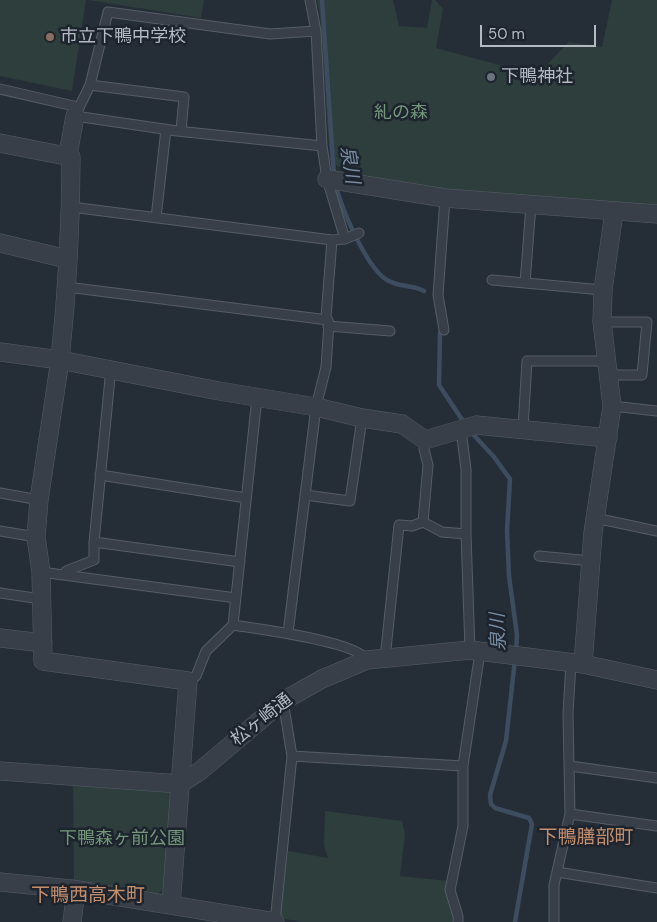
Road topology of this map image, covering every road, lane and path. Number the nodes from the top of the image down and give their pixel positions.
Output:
1 (310, 0) edge
2 (316, 31) junction
3 (90, 85) junction
4 (0, 89) edge
5 (77, 111) junction
6 (166, 129) junction
7 (181, 131) junction
8 (0, 143) edge
9 (322, 146) junction
10 (71, 157) junction
11 (334, 179) junction
12 (445, 198) junction
13 (531, 205) junction
14 (71, 207) junction
15 (614, 212) junction
16 (657, 214) edge
17 (156, 218) junction
18 (360, 233) dead end
19 (345, 239) junction
20 (332, 240) junction
21 (0, 243) edge
22 (67, 259) junction
23 (492, 280) dead end
24 (525, 283) junction
25 (67, 288) junction
26 (603, 290) junction
27 (602, 322) junction
28 (328, 323) junction
29 (444, 330) dead end
30 (390, 331) dead end
31 (0, 352) edge
32 (60, 360) junction
33 (111, 368) junction
34 (606, 368) junction
35 (257, 398) junction
36 (612, 406) junction
37 (316, 407) junction
38 (657, 411) edge
39 (362, 418) junction
40 (468, 428) junction
41 (523, 428) junction
42 (608, 438) junction
43 (425, 440) junction
44 (100, 476) junction
45 (0, 493) edge
46 (305, 495) junction
47 (246, 498) junction
48 (39, 500) junction
49 (595, 518) junction
50 (423, 522) junction
51 (0, 531) edge
52 (657, 531) edge
53 (466, 534) junction
54 (36, 537) junction
55 (94, 542) junction
56 (539, 556) dead end
57 (590, 561) junction
58 (240, 562) junction
59 (41, 572) junction
60 (65, 575) junction
61 (0, 593) edge
62 (236, 598) junction
63 (41, 599) junction
64 (233, 625) junction
65 (288, 634) junction
66 (0, 638) edge
67 (43, 643) junction
68 (475, 651) junction
69 (376, 659) junction
70 (577, 664) junction
71 (657, 680) edge
72 (188, 681) junction
73 (283, 701) junction
74 (292, 756) junction
75 (463, 766) junction
76 (570, 766) junction
77 (0, 771) edge
78 (657, 778) edge
79 (180, 784) junction
80 (570, 814) junction
81 (657, 826) edge
82 (558, 872) junction
83 (0, 882) edge
84 (657, 888) edge
85 (76, 890) junction
86 (171, 905) junction
87 (72, 922) edge
88 (275, 922) edge
89 (458, 922) edge
90 (554, 922) edge

1 - 2 lane
2 - 3 lane
2 - 9 lane
3 - 5 lane
3 - 7 lane
4 - 5 lane
5 - 6 lane
5 - 10 street
6 - 7 lane
6 - 17 lane
7 - 9 lane
8 - 10 street
9 - 11 lane
10 - 14 street
11 - 12 street
11 - 19 lane
12 - 13 street
12 - 29 lane
13 - 15 street
13 - 24 lane
14 - 17 lane
14 - 22 street
15 - 16 street
15 - 26 street
17 - 20 lane
18 - 19 lane
19 - 20 lane
20 - 28 lane
21 - 22 street
22 - 25 street
23 - 24 lane
24 - 26 lane
25 - 28 lane
25 - 32 street
26 - 27 street
27 - 34 street
27 - 34 lane
28 - 30 lane
28 - 37 lane
31 - 32 street
32 - 33 street
32 - 48 street
33 - 35 street
33 - 44 lane
34 - 36 street
34 - 41 lane
35 - 37 street
35 - 47 lane
36 - 38 lane
36 - 42 street
37 - 39 street
37 - 46 lane
39 - 43 street
39 - 46 lane
40 - 41 street
40 - 43 street
40 - 53 lane
41 - 42 street
42 - 49 street
43 - 50 lane
44 - 47 lane
44 - 55 lane
45 - 48 lane
46 - 65 lane
47 - 58 lane
48 - 54 street
49 - 52 lane
49 - 57 street
50 - 53 lane
50 - 69 lane
51 - 54 lane
53 - 68 lane
54 - 59 street
55 - 58 lane
55 - 60 lane
56 - 57 lane
57 - 70 street
58 - 62 lane
59 - 60 lane
59 - 63 street
60 - 62 lane
61 - 63 lane
62 - 64 lane
63 - 67 street
64 - 65 lane
64 - 72 lane
65 - 69 lane
66 - 67 street
67 - 72 street
68 - 69 street, 松ヶ崎通
68 - 70 street, 松ヶ崎通
68 - 75 lane
69 - 73 street, 松ヶ崎通
70 - 71 street, 松ヶ崎通
70 - 76 lane
72 - 79 street
73 - 74 lane
73 - 79 street, 松ヶ崎通
74 - 75 lane
74 - 88 lane
75 - 89 lane
76 - 78 lane
76 - 80 lane
77 - 79 street
79 - 86 street
80 - 81 lane
80 - 82 lane
82 - 84 lane
82 - 90 lane
83 - 85 street
85 - 86 street
85 - 87 street
86 - 88 street

